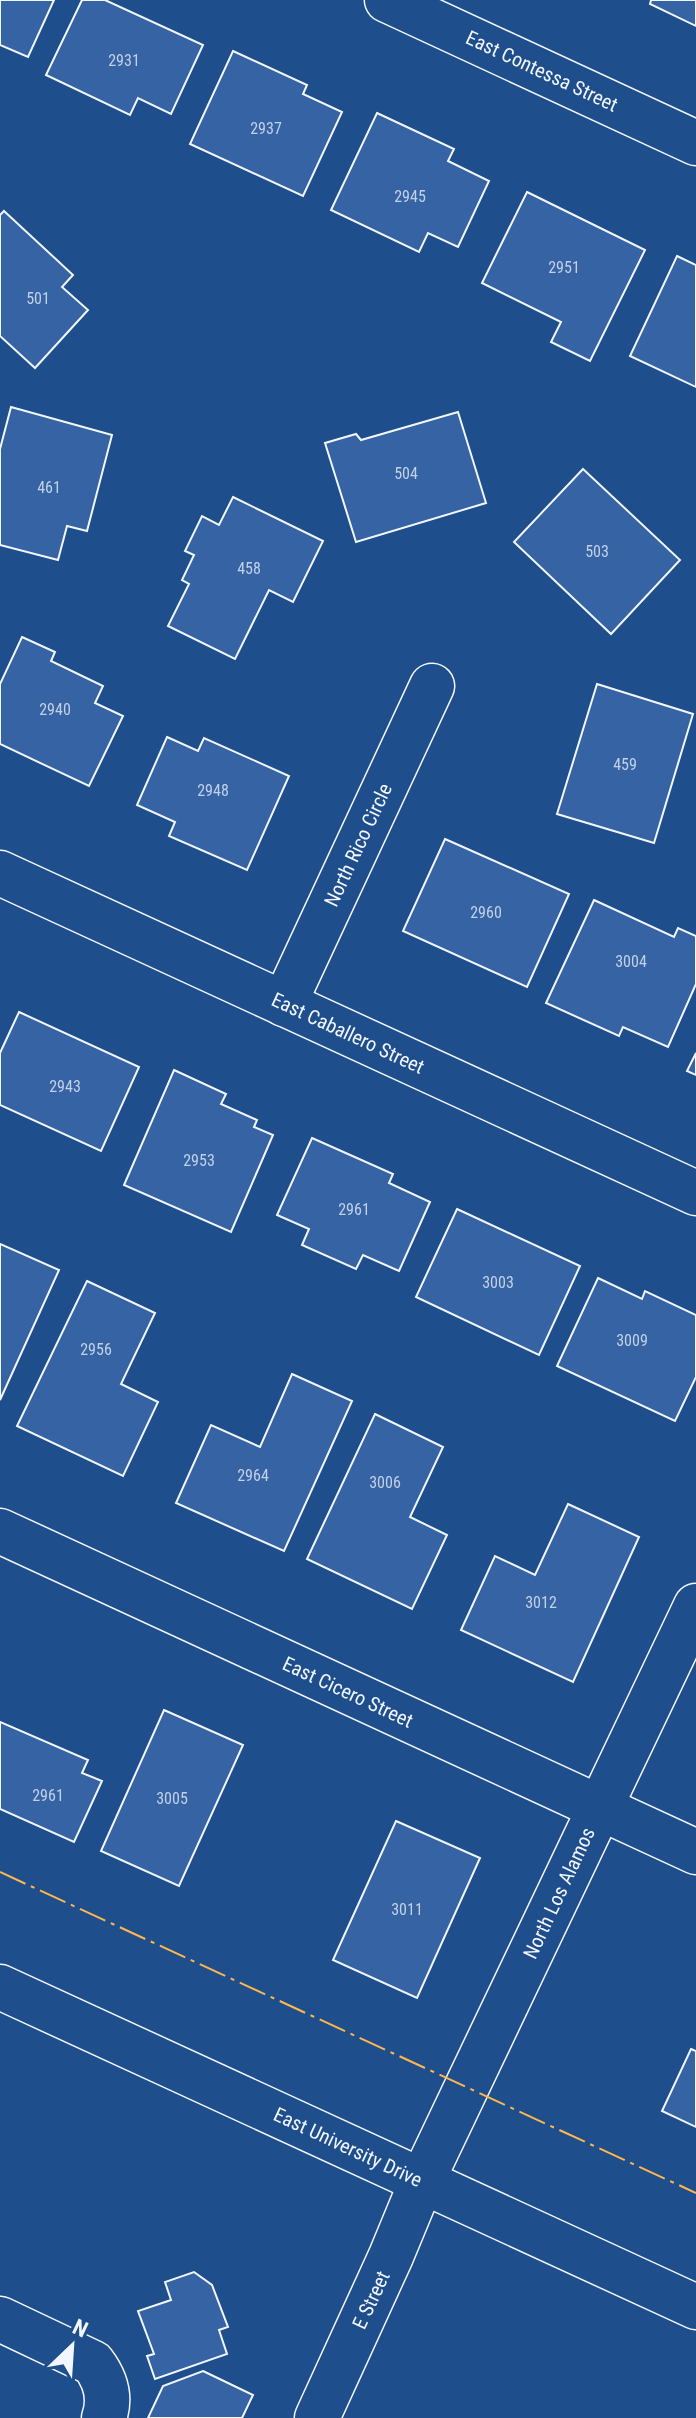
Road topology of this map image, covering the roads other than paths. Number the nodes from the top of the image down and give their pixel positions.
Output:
1 (387, 0) edge
2 (696, 143) edge
3 (432, 686) dead end
4 (0, 873) edge
5 (284, 1004) junction
6 (696, 1193) edge
7 (0, 1531) edge
8 (696, 1606) edge
9 (600, 1807) junction
10 (696, 1852) edge
11 (0, 1987) edge
12 (422, 2181) junction
13 (696, 2307) edge
14 (0, 2319) edge
15 (104, 2418) edge
16 (317, 2418) edge

1 - 2 street, East Contessa Street
3 - 5 street, North Rico Circle
4 - 5 street, East Caballero Street
5 - 6 street, East Caballero Street
7 - 9 street, East Cicero Street
8 - 9 street, North Los Alamos
9 - 10 street, East Cicero Street
9 - 12 street, North Los Alamos
11 - 12 street, East University Drive
12 - 13 street, East University Drive
12 - 16 street, E Street
14 - 15 street

